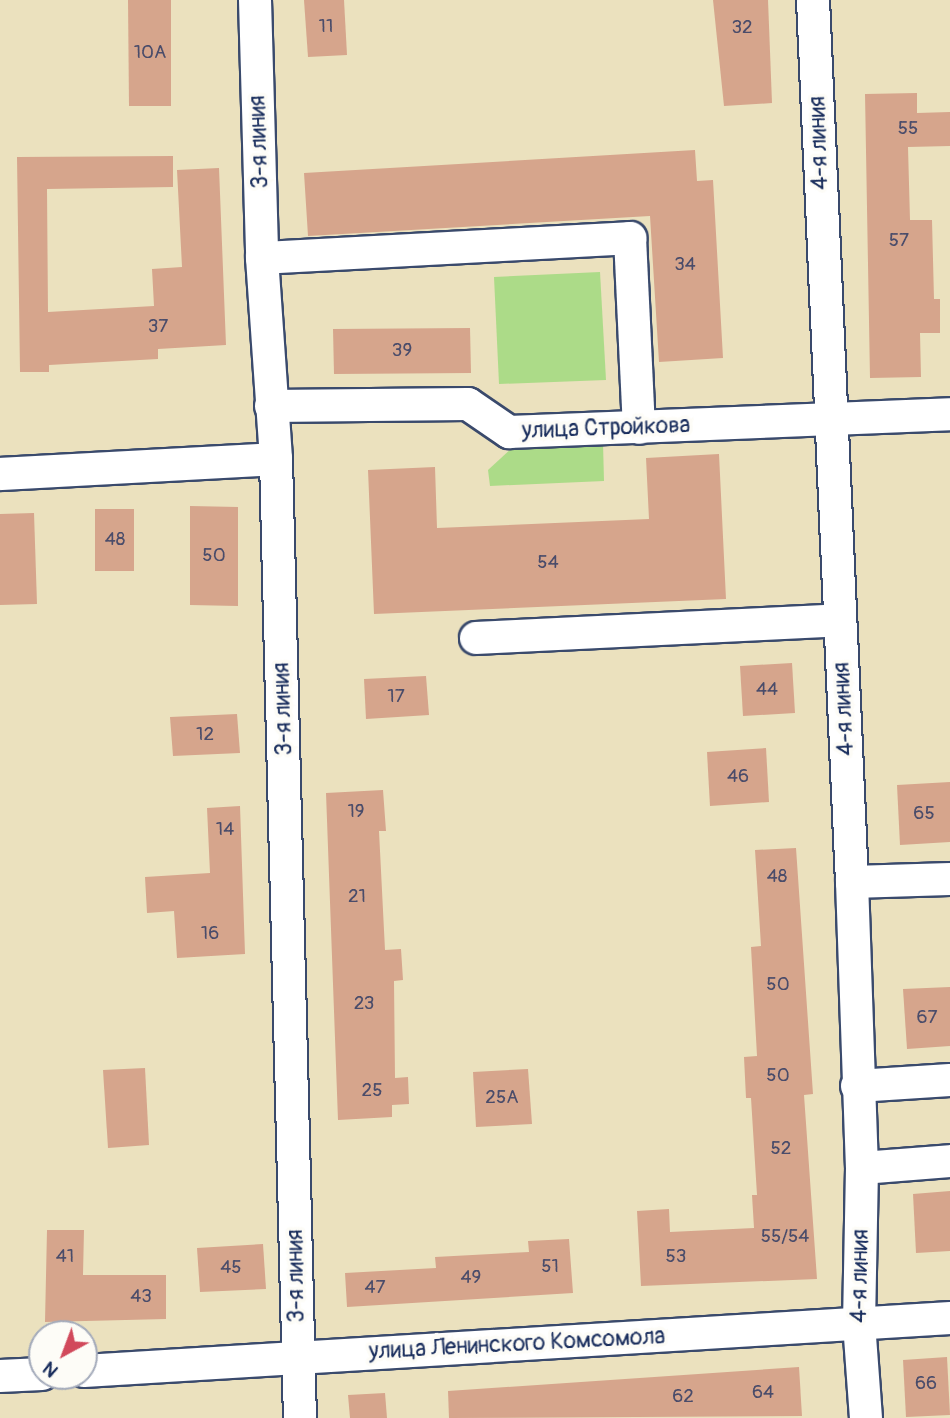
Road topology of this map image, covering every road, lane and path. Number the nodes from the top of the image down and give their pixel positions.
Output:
1 (255, 0) edge
2 (813, 0) edge
3 (262, 258) junction
4 (271, 406) junction
5 (950, 414) edge
6 (830, 419) junction
7 (639, 428) junction
8 (275, 459) junction
9 (0, 474) edge
10 (840, 620) junction
11 (476, 638) dead end
12 (950, 879) edge
13 (852, 882) junction
14 (950, 1080) edge
15 (857, 1086) junction
16 (950, 1161) edge
17 (862, 1168) junction
18 (950, 1318) edge
19 (859, 1323) junction
20 (298, 1356) junction
21 (98, 1370) edge
22 (28, 1375) edge
23 (0, 1376) edge
24 (300, 1418) edge
25 (866, 1418) edge

1 - 3 street, 3-я линия
2 - 6 street, 4-я линия
3 - 4 street, 3-я линия
3 - 7 street
4 - 7 street, улица Стройкова
4 - 8 street, 3-я линия
5 - 6 street, улица Стройкова
6 - 7 street, улица Стройкова
6 - 10 street, 4-я линия
8 - 9 street
8 - 20 street, 3-я линия
10 - 11 street
10 - 13 street, 4-я линия
12 - 13 street
13 - 15 street, 4-я линия
14 - 15 street
15 - 17 street, 4-я линия
16 - 17 street
17 - 19 street, 4-я линия
18 - 19 street, улица Ленинского Комсомола
19 - 20 street, улица Ленинского Комсомола
19 - 25 street, 4-я линия
20 - 21 street, улица Ленинского Комсомола
20 - 24 street, 3-я линия
22 - 23 street

